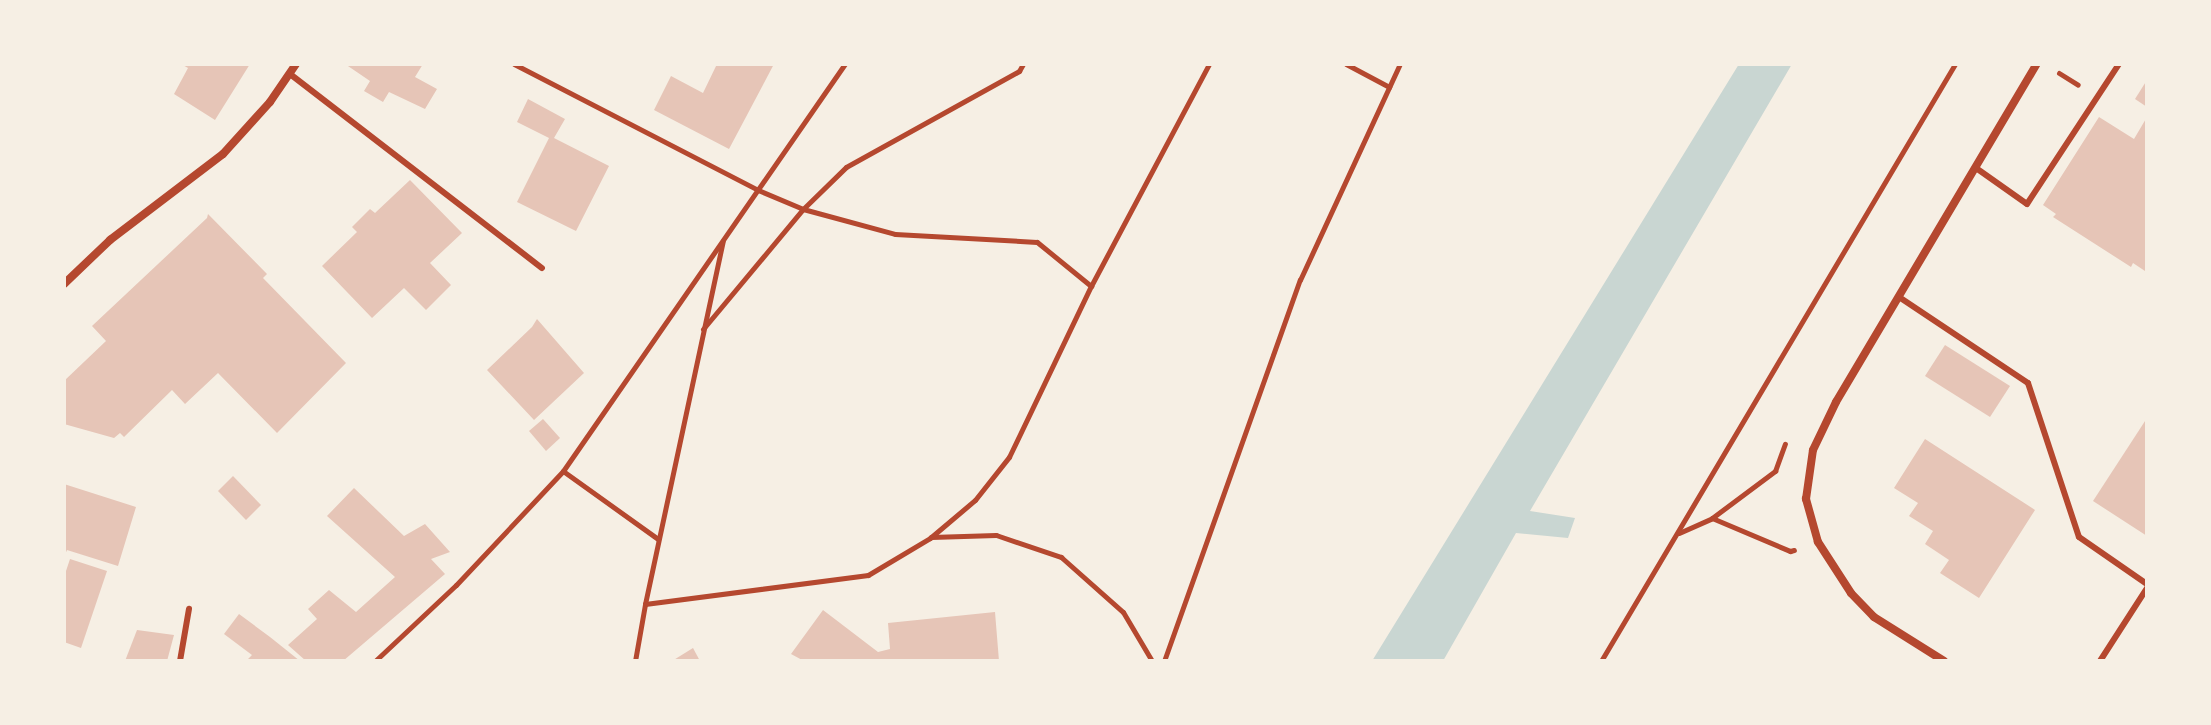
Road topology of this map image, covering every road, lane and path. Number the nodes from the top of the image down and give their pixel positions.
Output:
1 (296, 64) edge
2 (514, 64) edge
3 (845, 64) edge
4 (1023, 64) edge
5 (1209, 64) edge
6 (1346, 64) edge
7 (1400, 64) edge
8 (1955, 64) edge
9 (2037, 64) edge
10 (2119, 64) edge
11 (2058, 72) dead end
12 (290, 74) junction
13 (1389, 87) junction
14 (2097, 98) junction
15 (1976, 168) junction
16 (758, 190) junction
17 (803, 209) junction
18 (724, 236) junction
19 (542, 268) dead end
20 (64, 284) edge
21 (1091, 286) junction
22 (1899, 297) junction
23 (703, 329) junction
24 (1790, 430) dead end
25 (563, 471) junction
26 (1712, 518) junction
27 (1677, 534) junction
28 (930, 538) junction
29 (658, 539) junction
30 (1818, 542) junction
31 (2147, 586) edge
32 (645, 604) junction
33 (189, 609) dead end
34 (180, 661) edge
35 (375, 661) edge
36 (635, 661) edge
37 (1152, 661) edge
38 (1164, 661) edge
39 (1601, 661) edge
40 (1944, 661) edge
41 (2100, 661) edge

1 - 12 street
2 - 16 path
3 - 16 path
4 - 17 path
5 - 21 path
6 - 13 path
7 - 13 path
8 - 27 path
9 - 15 street
10 - 14 lane
11 - 14 path
12 - 19 lane
12 - 20 street
13 - 38 path
14 - 15 lane
15 - 22 street
16 - 17 path
16 - 18 path
17 - 21 path
17 - 23 path
18 - 23 path
18 - 25 path
21 - 28 path
22 - 30 street
22 - 31 lane
23 - 29 path
24 - 26 path
25 - 29 path
25 - 35 path
26 - 27 path
26 - 30 path
27 - 39 path
28 - 32 path
28 - 37 path
29 - 32 path
30 - 40 street
31 - 41 lane
32 - 36 path
33 - 34 lane

